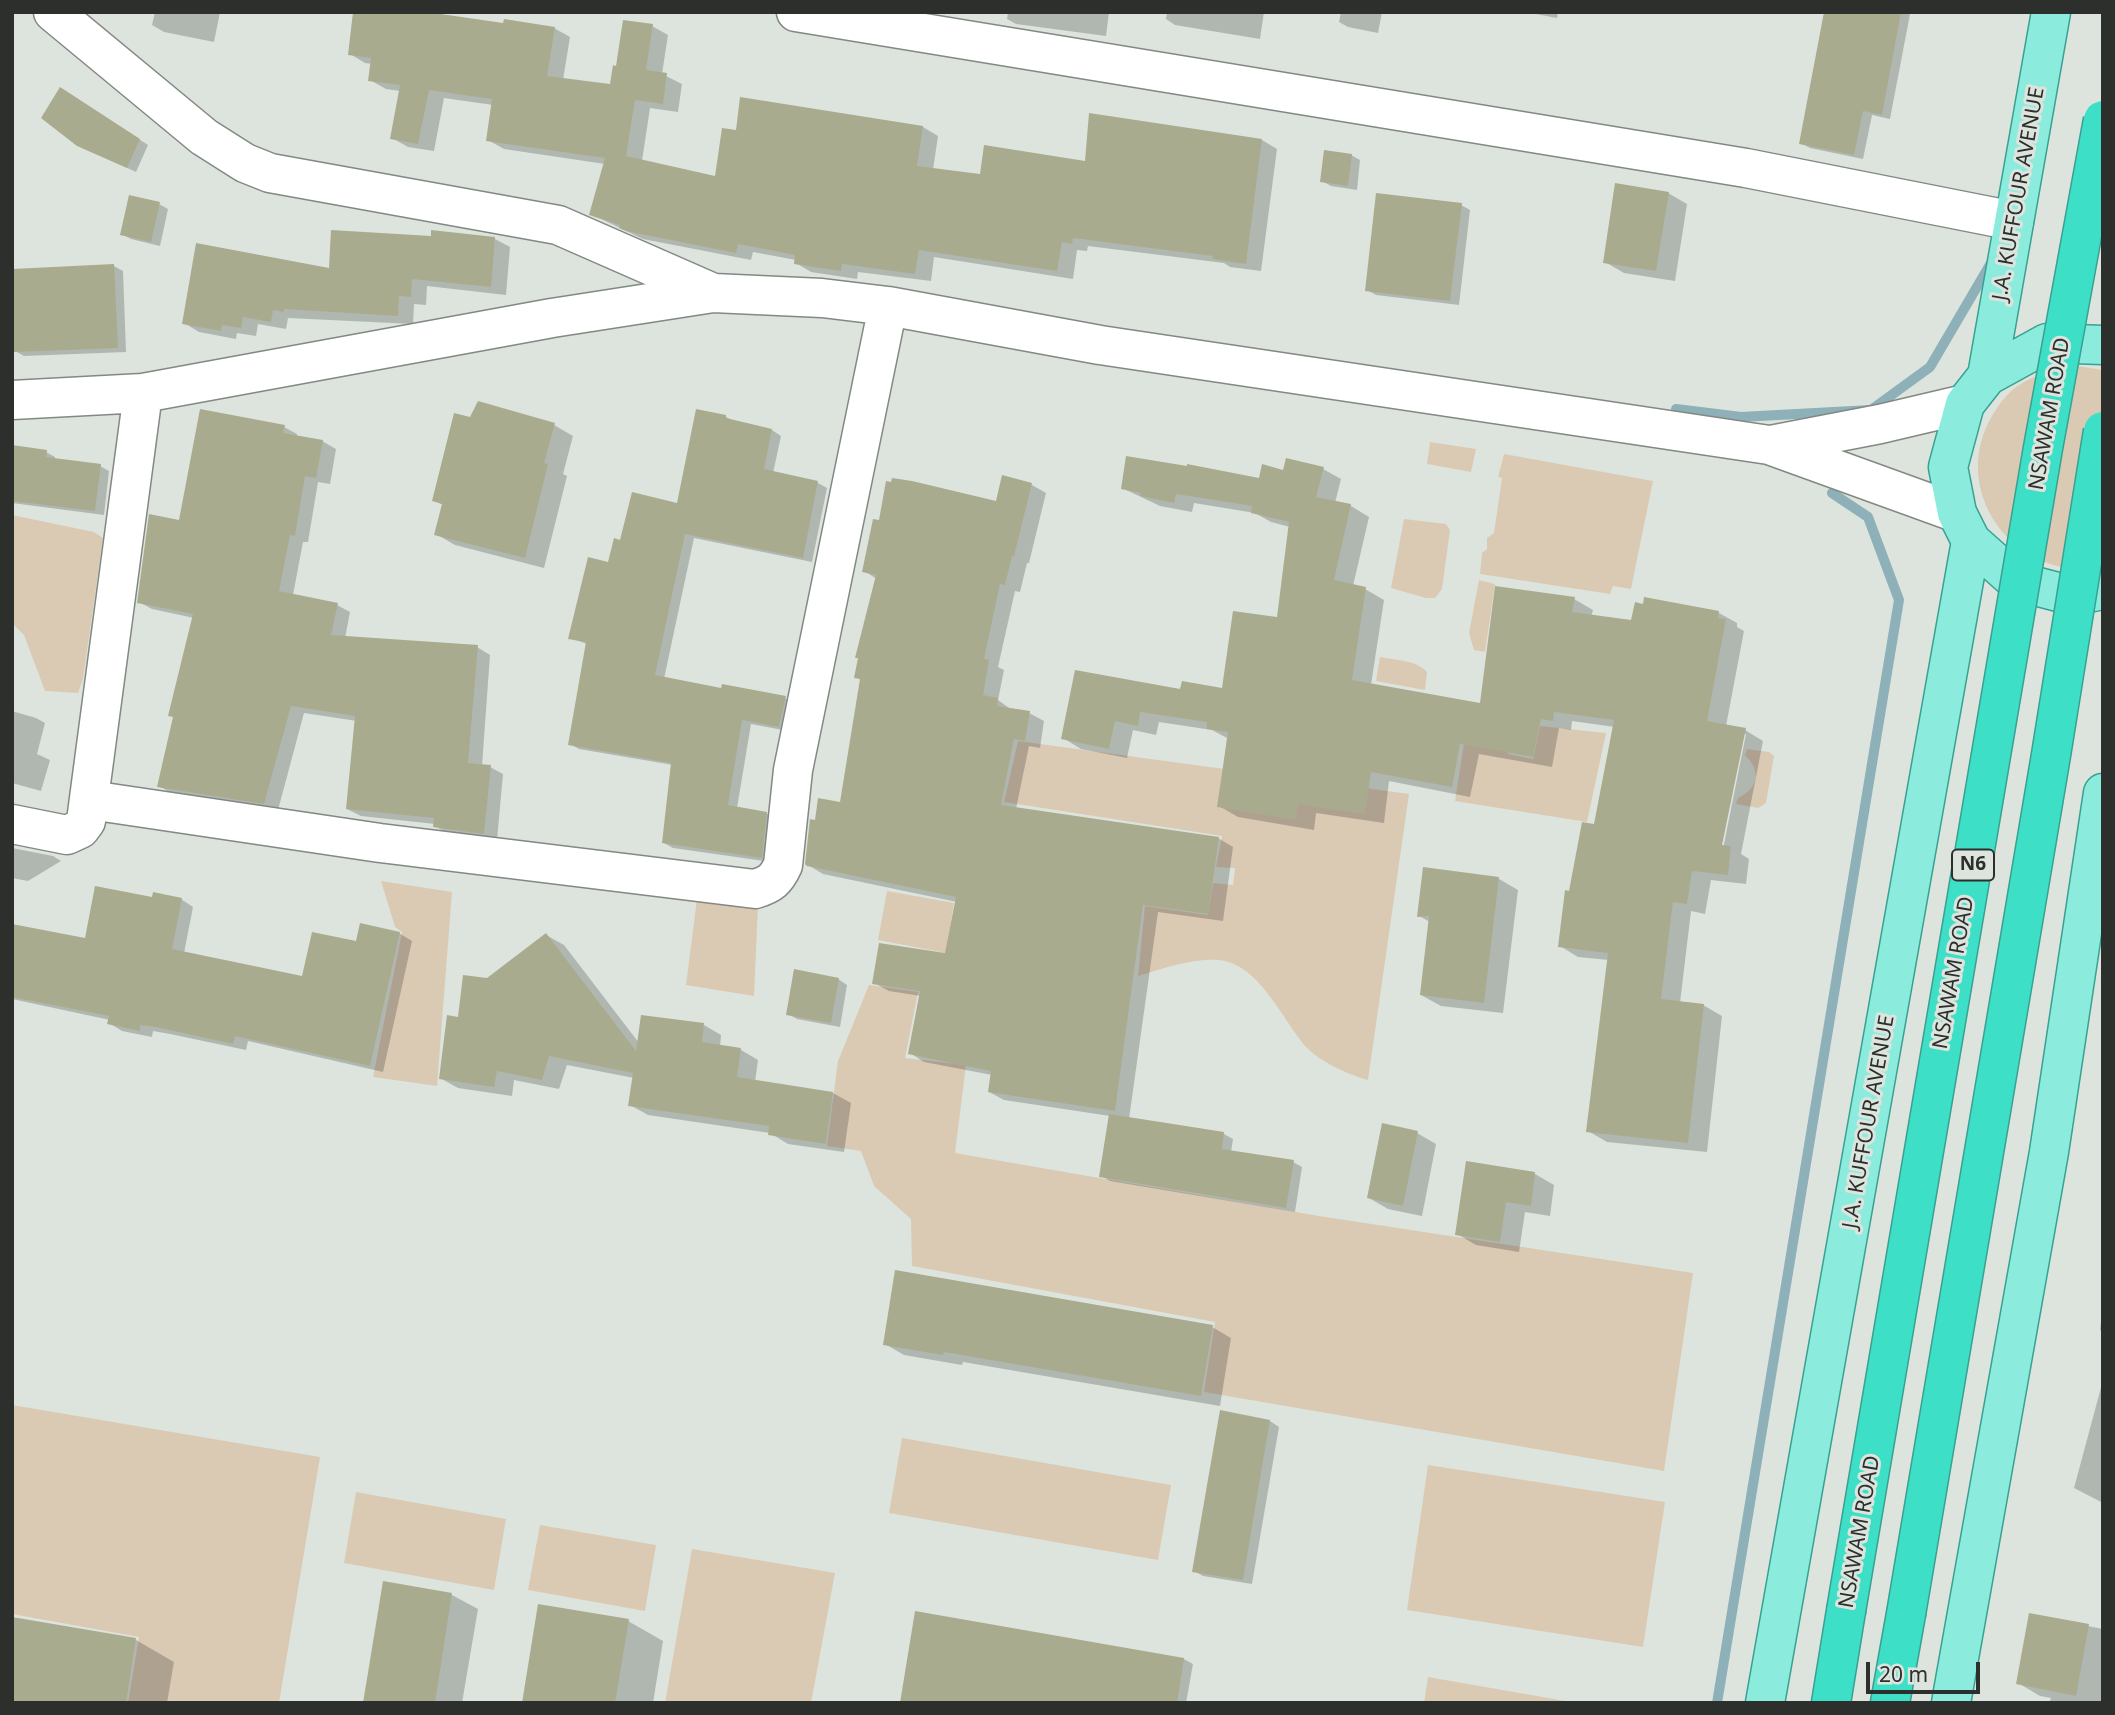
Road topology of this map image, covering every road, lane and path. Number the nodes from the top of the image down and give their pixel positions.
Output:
1 (53, 12) edge
2 (796, 12) edge
3 (2051, 12) edge
4 (2103, 120) edge
5 (2014, 221) junction
6 (713, 293) junction
7 (888, 306) junction
8 (2103, 345) edge
9 (1976, 390) junction
10 (143, 393) junction
11 (12, 400) edge
12 (2103, 431) edge
13 (1769, 445) junction
14 (1964, 527) junction
15 (2103, 590) edge
16 (2103, 793) edge
17 (90, 800) junction
18 (12, 824) edge
19 (1765, 1703) edge
20 (1831, 1703) edge
21 (1890, 1703) edge
22 (1951, 1703) edge

1 - 6 street
2 - 5 street
3 - 5 main road, J.A. KUFFOUR AVENUE
4 - 20 highway, NSAWAM ROAD / N6, bridge
5 - 9 main road, J.A. KUFFOUR AVENUE
6 - 7 street
6 - 10 street
7 - 13 street
7 - 17 street
8 - 9 main road
9 - 13 street
9 - 14 main road, J.A. KUFFOUR AVENUE
10 - 11 street
10 - 17 street
12 - 21 highway, bridge
13 - 14 street
14 - 15 main road
14 - 19 main road, J.A. KUFFOUR AVENUE
16 - 22 main road
17 - 18 street

